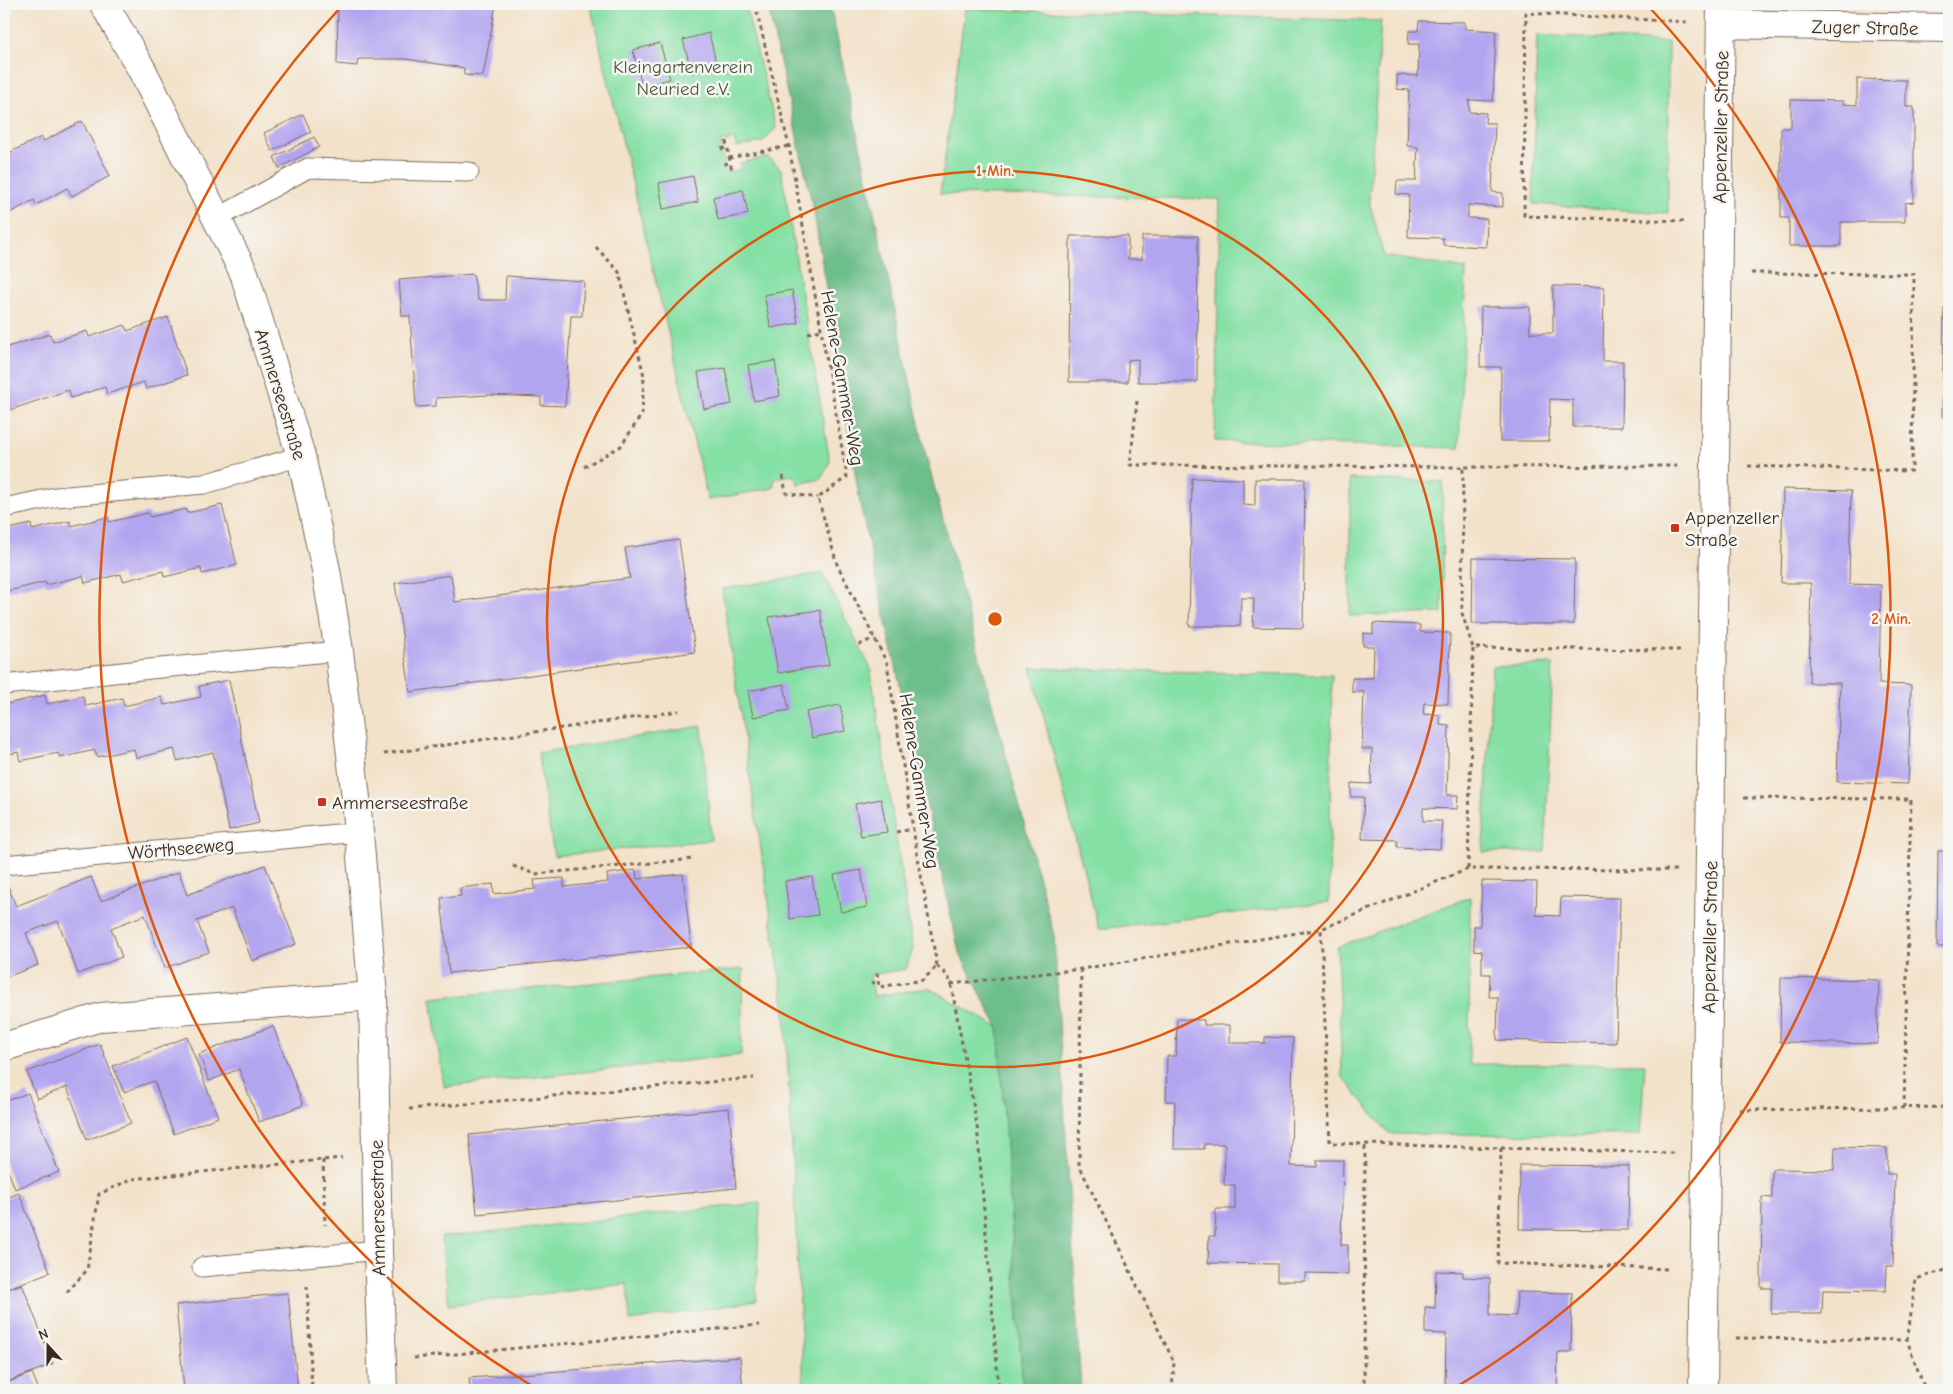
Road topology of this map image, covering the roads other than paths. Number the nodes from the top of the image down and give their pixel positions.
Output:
1 (104, 4) edge
2 (1721, 14) edge
3 (1949, 28) edge
4 (469, 172) dead end
5 (216, 219) junction
6 (301, 456) junction
7 (4, 508) edge
8 (339, 651) junction
9 (4, 685) edge
10 (359, 832) junction
11 (4, 865) edge
12 (373, 996) junction
13 (4, 1047) edge
14 (378, 1250) junction
15 (202, 1267) dead end
16 (383, 1390) edge
17 (1703, 1390) edge

1 - 5 street, Ammerseestraße
2 - 3 street, Zuger Straße
2 - 17 street, Appenzeller Straße
4 - 5 lane
5 - 6 street, Ammerseestraße
6 - 7 lane
6 - 8 street, Ammerseestraße
8 - 9 lane
8 - 10 street, Ammerseestraße
10 - 11 lane, Wörthseeweg
10 - 12 street, Ammerseestraße
12 - 13 street
12 - 14 street, Ammerseestraße
14 - 15 lane
14 - 16 street, Ammerseestraße

